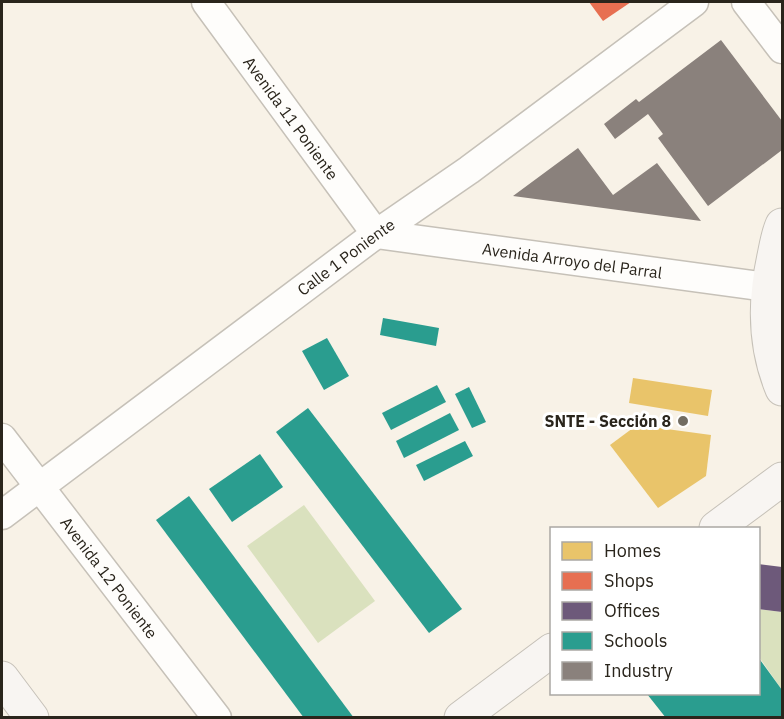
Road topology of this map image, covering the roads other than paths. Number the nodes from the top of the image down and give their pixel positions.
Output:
1 (206, 2) edge
2 (694, 2) edge
3 (746, 2) edge
4 (783, 49) edge
5 (783, 225) edge
6 (376, 234) junction
7 (767, 287) junction
8 (783, 389) edge
9 (2, 438) edge
10 (783, 479) edge
11 (39, 488) junction
12 (2, 515) edge
13 (717, 527) edge
14 (550, 651) edge
15 (2, 678) edge
16 (32, 717) edge
17 (217, 717) edge
18 (461, 717) edge

1 - 6 street, Avenida 11 Poniente
2 - 6 street, Calle 1 Poniente
3 - 4 street
5 - 7 main road
6 - 7 street, Avenida Arroyo del Parral
6 - 11 street, Calle 1 Poniente
7 - 8 main road
9 - 11 street, Avenida 12 Poniente
10 - 13 main road
11 - 12 street, Calle 1 Poniente
11 - 17 street, Avenida 12 Poniente
14 - 18 main road
15 - 16 main road

